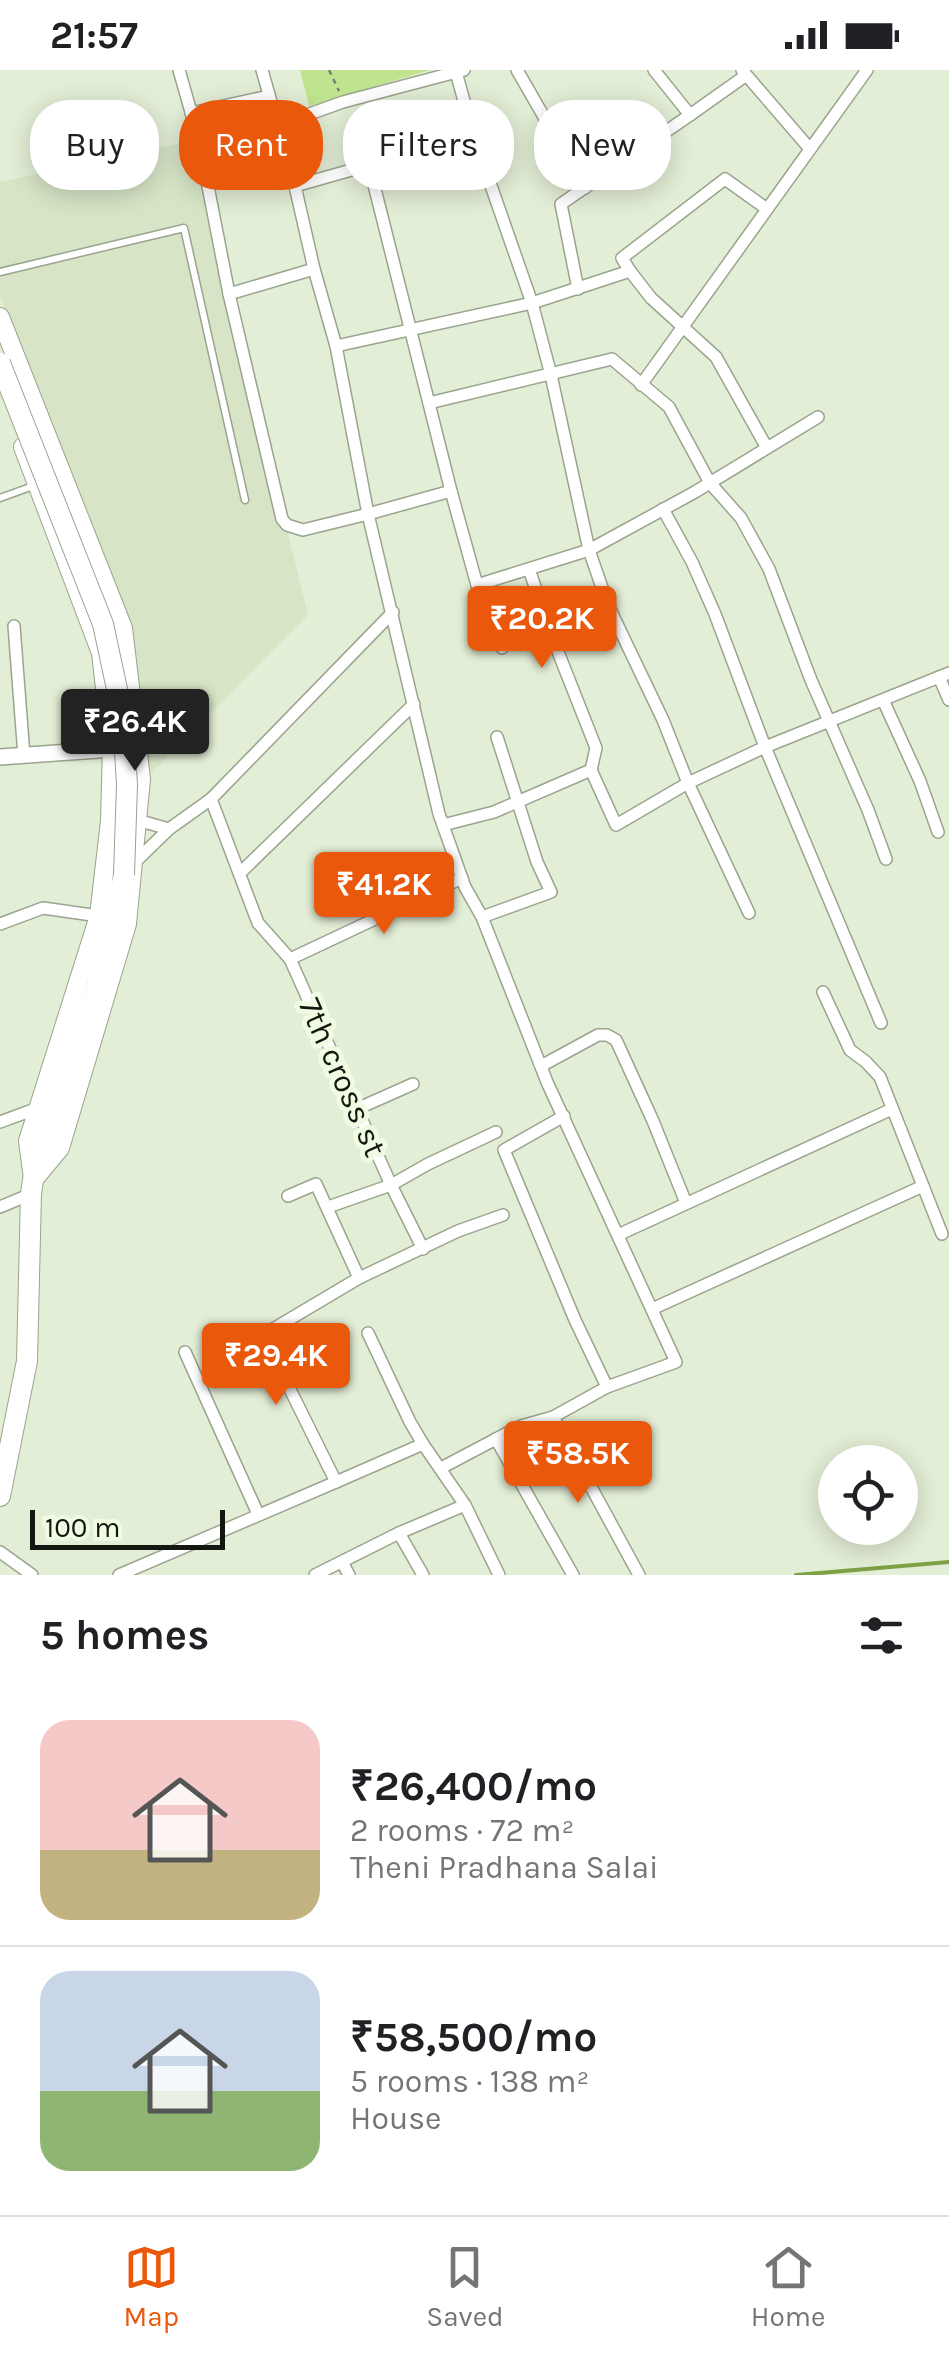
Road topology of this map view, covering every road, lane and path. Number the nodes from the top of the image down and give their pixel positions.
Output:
1 (180, 70) edge
2 (262, 70) edge
3 (328, 70) edge
4 (516, 70) edge
5 (654, 70) edge
6 (460, 71) edge
7 (864, 71) edge
8 (743, 73) edge
9 (269, 96) junction
10 (188, 100) edge
11 (251, 100) edge
12 (270, 100) edge
13 (343, 100) edge
14 (351, 100) edge
15 (466, 100) edge
16 (534, 101) edge
17 (690, 115) junction
18 (671, 128) edge
19 (810, 149) junction
20 (209, 190) edge
21 (297, 190) edge
22 (374, 190) edge
23 (493, 190) edge
24 (582, 190) edge
25 (767, 209) junction
26 (314, 269) junction
27 (630, 271) junction
28 (0, 272) edge
29 (578, 289) junction
30 (229, 294) junction
31 (532, 303) junction
32 (0, 317) edge
33 (683, 327) junction
34 (410, 330) junction
35 (336, 346) junction
36 (0, 362) edge
37 (551, 375) junction
38 (641, 384) junction
39 (0, 387) edge
40 (428, 403) junction
41 (818, 417) dead end
42 (767, 448) junction
43 (710, 483) junction
44 (37, 485) junction
45 (451, 491) junction
46 (0, 498) edge
47 (245, 500) dead end
48 (663, 510) junction
49 (368, 514) junction
50 (589, 550) junction
51 (529, 570) junction
52 (476, 586) junction
53 (393, 612) junction
54 (14, 626) dead end
55 (502, 648) dead end
56 (944, 675) edge
57 (883, 700) junction
58 (949, 700) edge
59 (414, 704) junction
60 (829, 722) junction
61 (497, 737) dead end
62 (764, 747) junction
63 (112, 749) junction
64 (24, 756) junction
65 (0, 757) edge
66 (590, 770) junction
67 (688, 782) junction
68 (212, 799) junction
69 (110, 801) junction
70 (519, 801) junction
71 (138, 810) junction
72 (443, 825) junction
73 (169, 828) junction
74 (938, 832) dead end
75 (886, 859) dead end
76 (128, 870) junction
77 (240, 873) junction
78 (462, 878) junction
79 (749, 913) dead end
80 (99, 916) junction
81 (482, 917) junction
82 (0, 924) edge
83 (290, 959) junction
84 (823, 992) dead end
85 (882, 1023) dead end
86 (541, 1066) junction
87 (413, 1084) dead end
88 (38, 1108) junction
89 (359, 1108) junction
90 (892, 1109) junction
91 (564, 1116) junction
92 (0, 1122) edge
93 (496, 1132) dead end
94 (391, 1185) junction
95 (923, 1186) junction
96 (32, 1187) junction
97 (288, 1196) dead end
98 (686, 1203) junction
99 (0, 1207) edge
100 (328, 1207) junction
101 (503, 1215) dead end
102 (942, 1234) dead end
103 (618, 1235) junction
104 (423, 1250) junction
105 (359, 1278) junction
106 (652, 1310) junction
107 (368, 1333) dead end
108 (185, 1352) dead end
109 (607, 1387) junction
110 (552, 1418) junction
111 (496, 1438) junction
112 (424, 1444) junction
113 (4, 1465) edge
114 (441, 1468) junction
115 (336, 1482) junction
116 (0, 1496) edge
117 (464, 1505) junction
118 (258, 1514) junction
119 (399, 1533) junction
120 (0, 1552) edge
121 (342, 1562) junction
122 (133, 1572) edge
123 (32, 1575) edge
124 (119, 1575) edge
125 (315, 1575) edge
126 (349, 1575) edge
127 (423, 1575) edge
128 (499, 1575) edge
129 (573, 1575) edge
130 (639, 1575) edge

1 - 10 street
2 - 9 street
3 - 13 path
4 - 16 street
5 - 17 street
6 - 14 street
6 - 15 street
7 - 19 street
8 - 17 street
8 - 19 street
9 - 11 street
9 - 12 street
17 - 18 street
19 - 25 street
20 - 30 street
21 - 26 street
22 - 34 street
23 - 31 street
24 - 29 street
25 - 27 street
25 - 33 street
26 - 30 street
26 - 35 street
27 - 29 street
27 - 33 street
28 - 47 lane
29 - 31 street
30 - 49 street
31 - 34 street
31 - 37 street
32 - 71 main road
33 - 38 street
33 - 42 street
34 - 35 street
34 - 40 street
35 - 49 street
36 - 76 main road, bridge
37 - 38 street
37 - 40 street
37 - 50 street
38 - 43 street
39 - 44 main road
40 - 45 street
41 - 42 street
42 - 43 street
43 - 48 street
43 - 60 street
44 - 46 lane
44 - 63 main road
45 - 49 street
45 - 52 street
48 - 50 street
48 - 62 street
49 - 53 street
50 - 51 street
50 - 67 street
51 - 52 street
51 - 66 street
52 - 55 street
53 - 59 street
53 - 68 street
54 - 64 street
56 - 57 street
56 - 58 street
57 - 60 street
57 - 74 street
59 - 72 street
59 - 77 street
60 - 62 street
60 - 75 street
61 - 70 street
62 - 67 street
62 - 85 street
63 - 64 street
63 - 69 main road
64 - 65 street
66 - 67 street
66 - 70 street
67 - 79 street
68 - 73 street
68 - 77 street, 7th cross st
69 - 71 main road
69 - 80 main road
70 - 72 street
70 - 81 street
71 - 73 street
71 - 76 main road
72 - 78 street
73 - 76 street
76 - 96 main road
77 - 83 street, 7th cross st
78 - 81 street
78 - 83 street
80 - 82 street
80 - 88 main road
81 - 86 street
83 - 89 street, 7th cross st
84 - 90 street
86 - 91 street
86 - 98 street
87 - 89 street
88 - 92 street
88 - 96 main road
89 - 94 street, 7th cross st
90 - 95 street
90 - 98 street
91 - 103 street
91 - 109 street
93 - 94 street
94 - 100 street
94 - 104 street, 7th cross st
95 - 102 street
95 - 106 street
96 - 99 street
96 - 113 main road
97 - 100 street
98 - 103 street
100 - 105 street
101 - 104 street
103 - 106 street
104 - 105 street
105 - 115 street
106 - 109 street
107 - 112 street
108 - 118 street
109 - 110 street
110 - 111 street
110 - 130 street
111 - 114 street
111 - 129 street
112 - 114 street
112 - 115 street
113 - 116 main road
114 - 117 street
115 - 118 street
117 - 119 street
117 - 128 street
118 - 122 street
119 - 121 street
119 - 127 street
120 - 123 street
121 - 125 street
121 - 126 street
122 - 124 street

